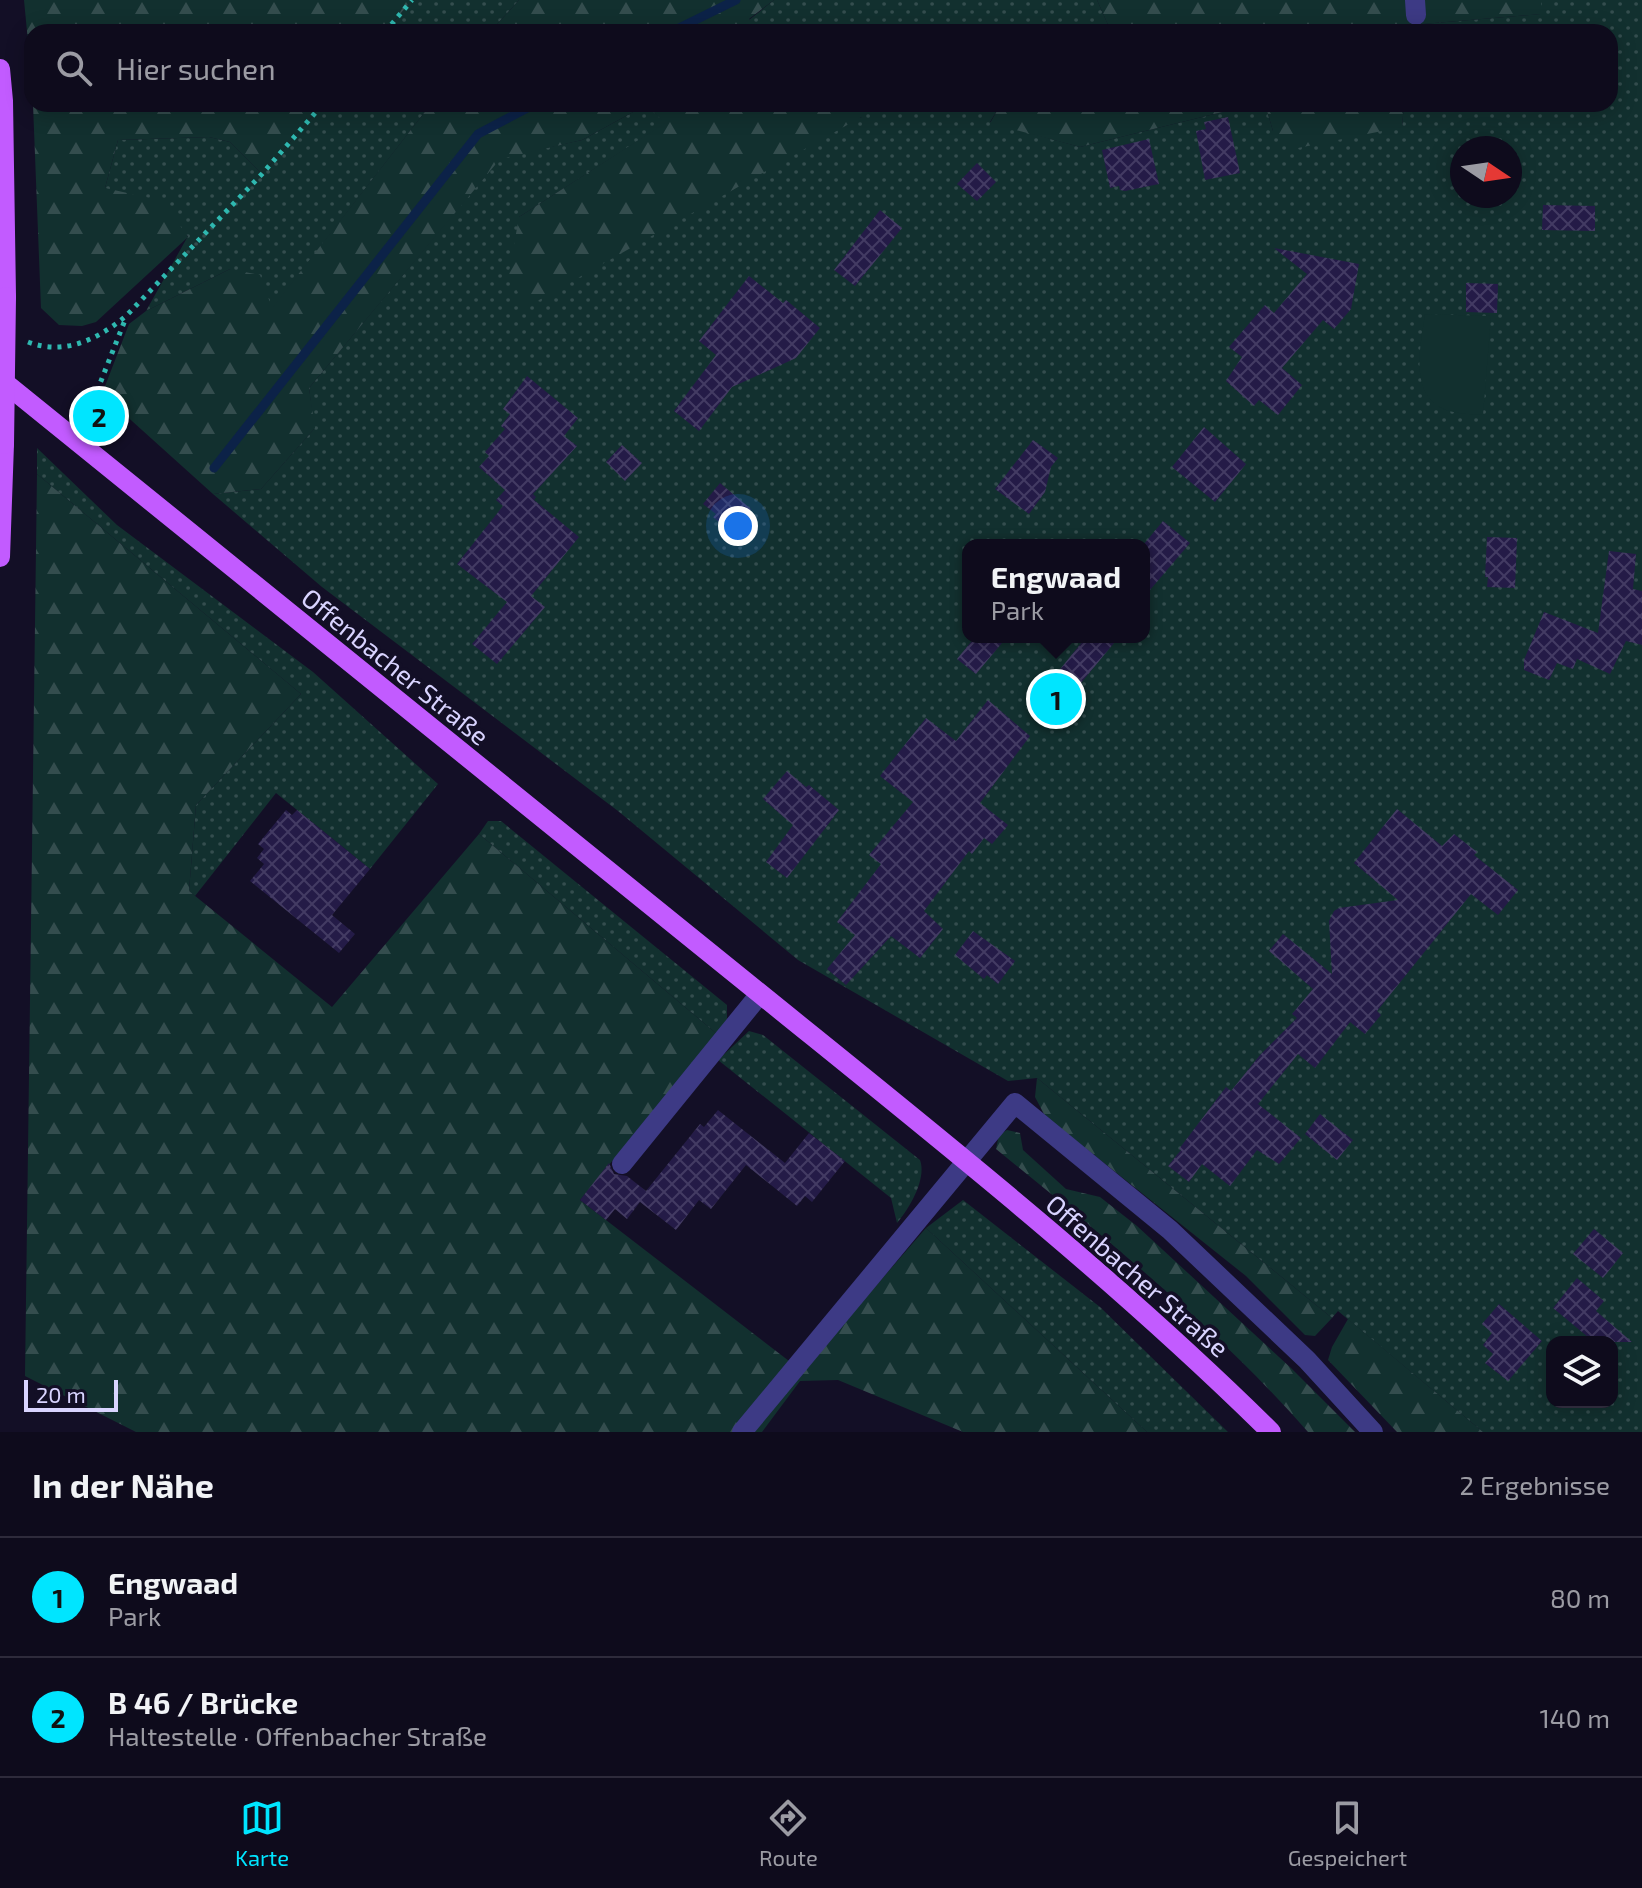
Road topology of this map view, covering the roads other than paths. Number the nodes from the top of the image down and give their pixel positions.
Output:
1 (0, 69) edge
2 (0, 379) edge
3 (0, 557) edge
4 (760, 994) junction
5 (966, 1163) junction
6 (622, 1164) dead end
7 (742, 1432) edge
8 (1271, 1432) edge
9 (1373, 1432) edge

1 - 3 main road, bridge
2 - 4 main road, Offenbacher Straße
4 - 5 main road, Offenbacher Straße
4 - 6 lane
5 - 7 lane
5 - 8 main road, Offenbacher Straße
5 - 9 lane

